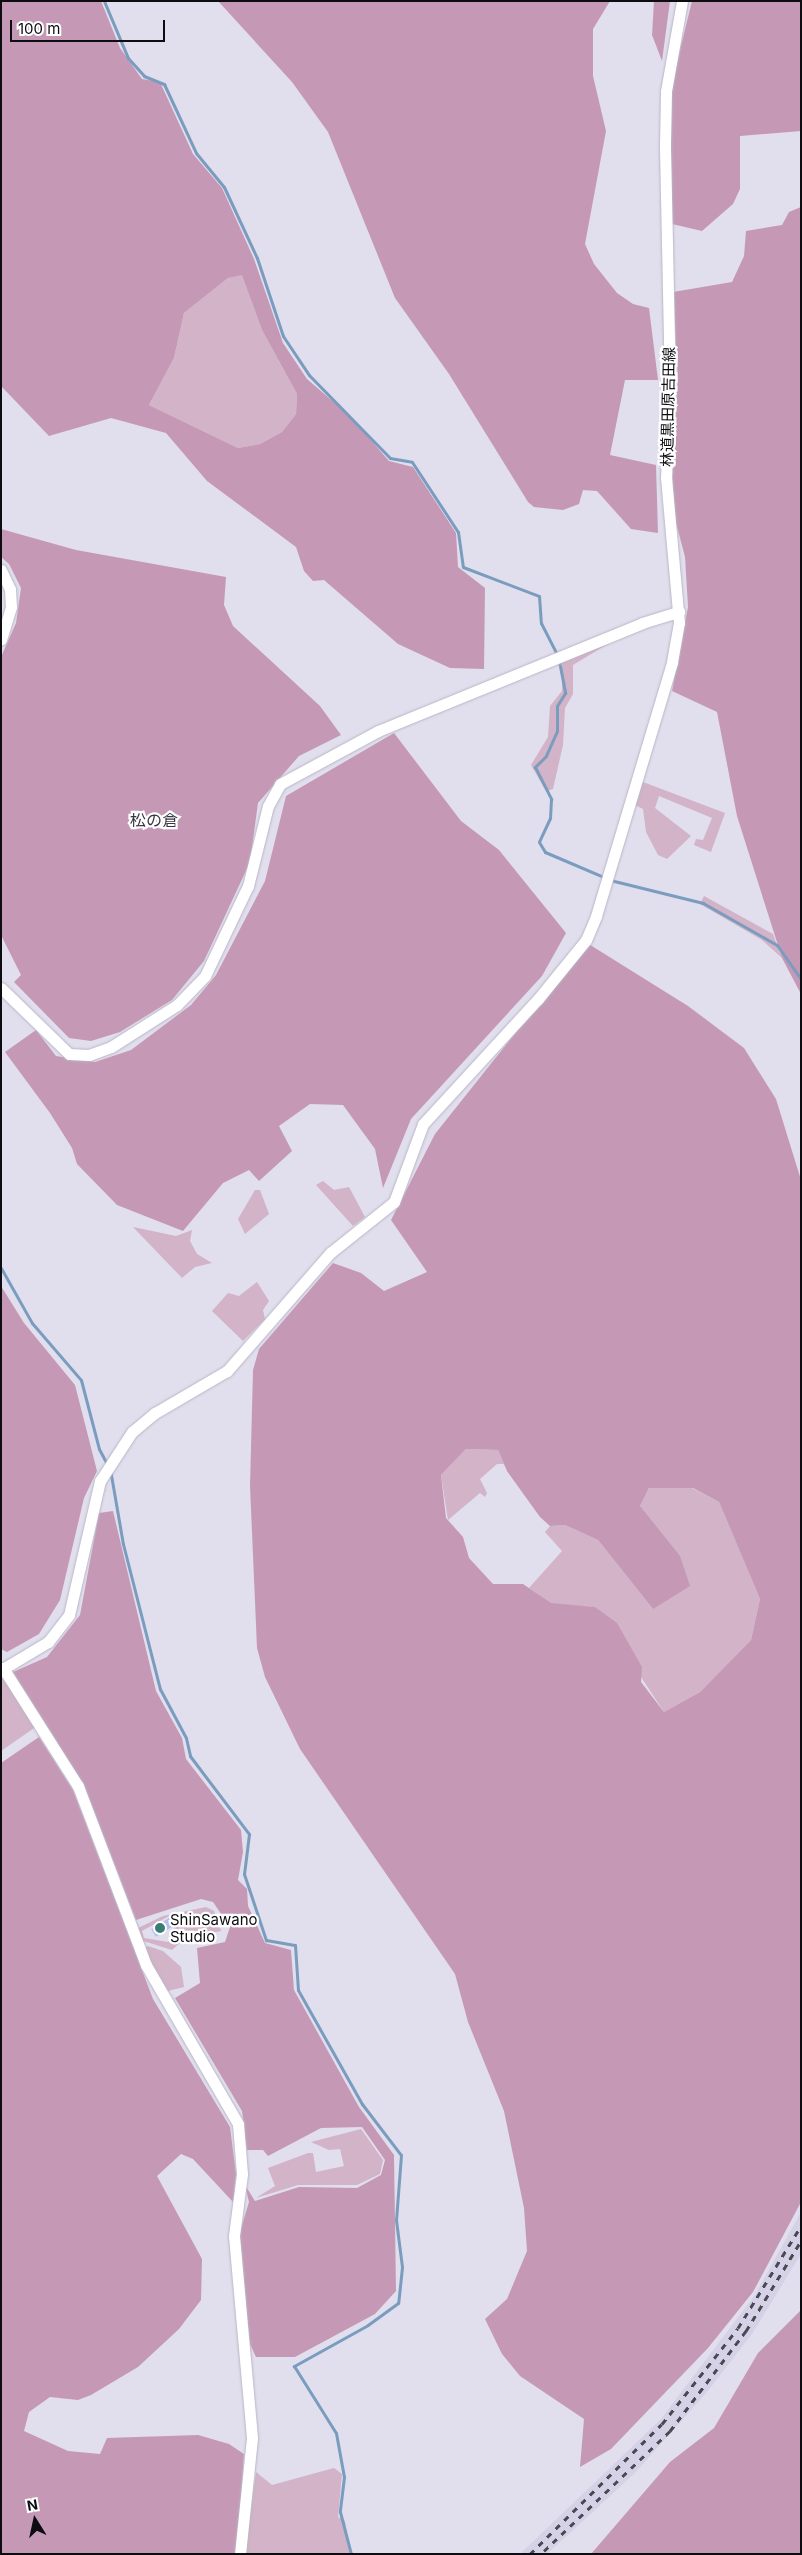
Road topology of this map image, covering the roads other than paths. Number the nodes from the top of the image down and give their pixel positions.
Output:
1 (682, 1) edge
2 (1, 570) edge
3 (680, 612) junction
4 (1, 640) edge
5 (1, 988) edge
6 (2, 1669) edge
7 (240, 2554) edge

1 - 3 street, 林道黒田原吉田線
2 - 4 street
3 - 5 street
3 - 6 street, 林道黒田原吉田線
6 - 7 street

